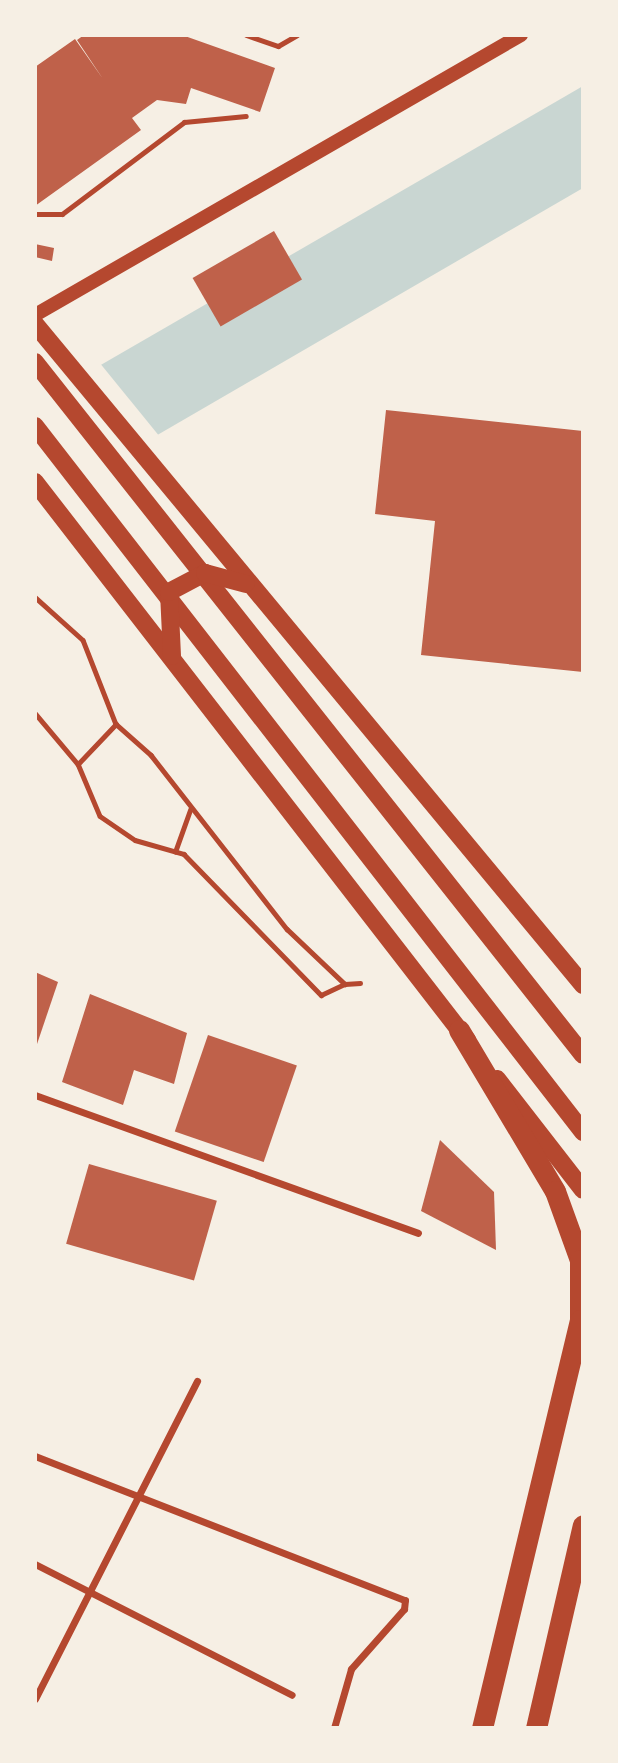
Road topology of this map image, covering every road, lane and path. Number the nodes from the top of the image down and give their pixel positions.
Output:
1 (246, 35) edge
2 (298, 35) edge
3 (512, 37) edge
4 (246, 116) dead end
5 (35, 214) edge
6 (35, 315) edge
7 (35, 324) edge
8 (35, 362) edge
9 (35, 426) edge
10 (35, 482) edge
11 (246, 584) junction
12 (35, 597) edge
13 (173, 659) junction
14 (35, 713) edge
15 (116, 724) junction
16 (78, 764) junction
17 (190, 809) junction
18 (175, 852) junction
19 (345, 984) junction
20 (360, 984) dead end
21 (583, 985) edge
22 (459, 1030) junction
23 (583, 1055) edge
24 (35, 1096) edge
25 (583, 1132) edge
26 (583, 1190) edge
27 (418, 1233) dead end
28 (197, 1381) dead end
29 (35, 1456) edge
30 (134, 1497) junction
31 (583, 1525) edge
32 (35, 1564) edge
33 (89, 1589) junction
34 (292, 1695) dead end
35 (35, 1699) edge
36 (334, 1728) edge
37 (482, 1728) edge
38 (536, 1728) edge

1 - 2 lane
3 - 6 main road
4 - 5 lane
7 - 11 main road
8 - 23 main road
9 - 25 main road
10 - 13 main road
11 - 13 main road
11 - 21 main road
12 - 15 path
13 - 22 main road
14 - 16 path
15 - 16 path
15 - 17 path
16 - 18 path
17 - 18 path
17 - 19 path
18 - 19 path
19 - 20 path
22 - 26 main road
22 - 37 highway
24 - 27 street
28 - 30 street
29 - 30 street
30 - 33 street
30 - 36 street
31 - 38 highway
32 - 33 street
33 - 34 street
33 - 35 street

